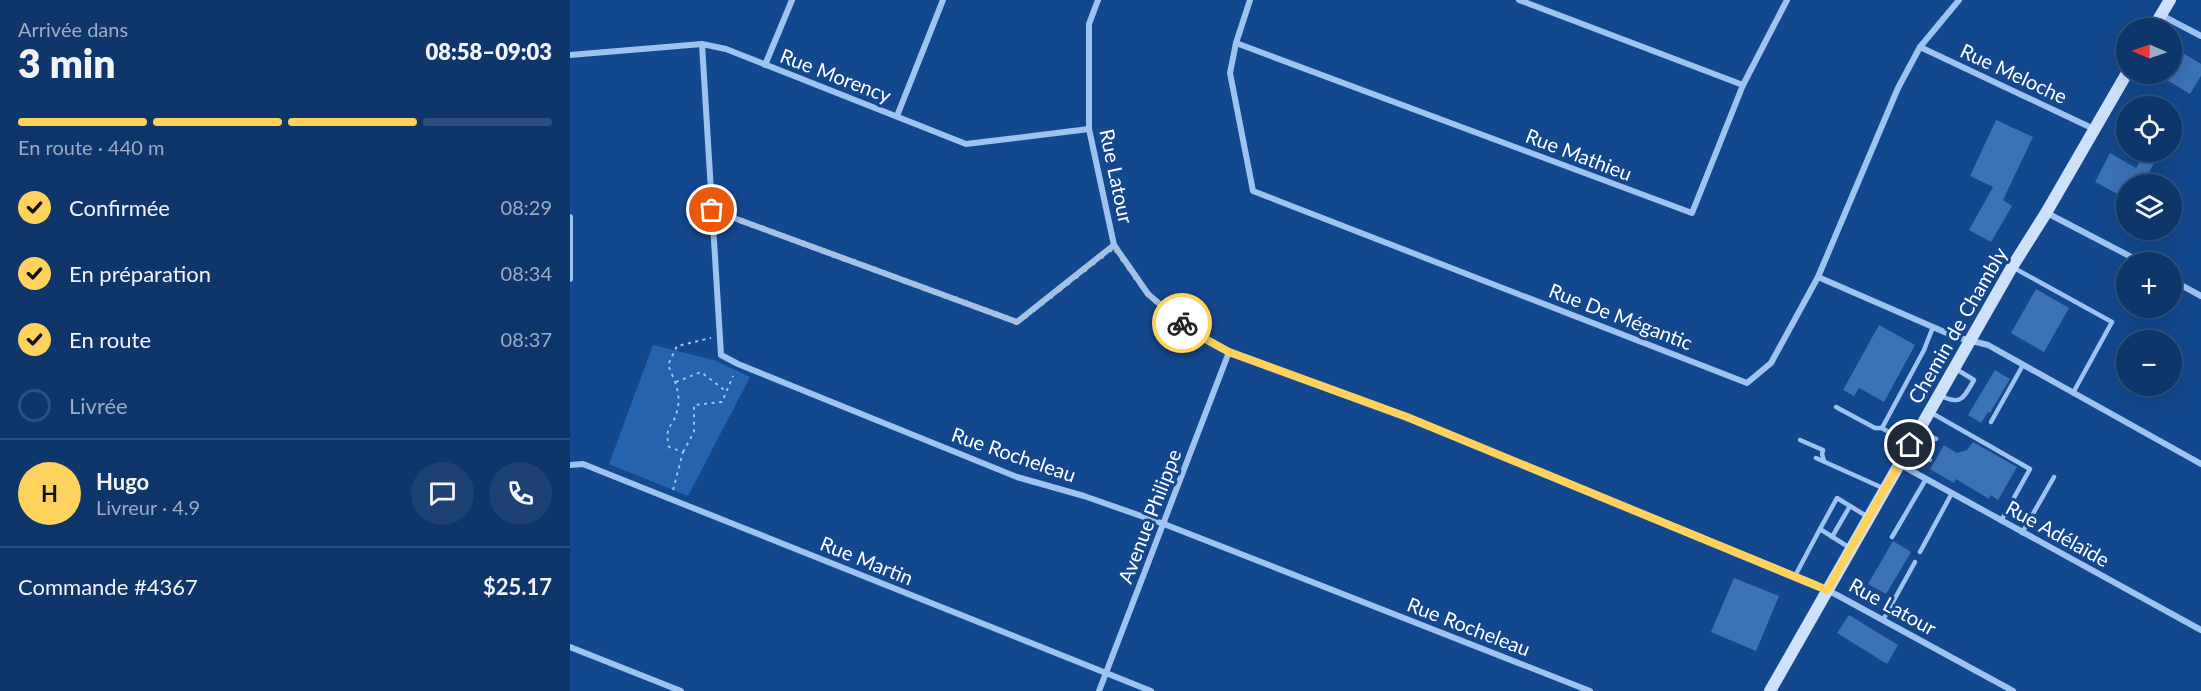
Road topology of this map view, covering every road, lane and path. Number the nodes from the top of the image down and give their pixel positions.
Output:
1 (792, 0) edge
2 (943, 0) edge
3 (1098, 0) edge
4 (1250, 0) edge
5 (1519, 0) edge
6 (1787, 0) edge
7 (1959, 0) edge
8 (2170, 0) edge
9 (2161, 15) junction
10 (2159, 18) edge
11 (2201, 36) edge
12 (1236, 43) junction
13 (702, 44) junction
14 (1920, 47) junction
15 (570, 55) edge
16 (765, 65) junction
17 (2121, 84) edge
18 (1743, 85) junction
19 (897, 117) junction
20 (1089, 129) junction
21 (2094, 129) junction
22 (712, 210) junction
23 (2046, 213) junction
24 (570, 217) edge
25 (1114, 246) junction
26 (2122, 252) edge
27 (2012, 267) junction
28 (1818, 277) junction
29 (570, 279) edge
30 (2182, 286) edge
31 (2201, 296) edge
32 (1933, 327) junction
33 (719, 336) junction
34 (1970, 340) junction
35 (1229, 352) junction
36 (2023, 365) junction
37 (1955, 368) junction
38 (734, 376) dead end
39 (675, 383) junction
40 (728, 392) junction
41 (2073, 393) junction
42 (1939, 395) junction
43 (1836, 407) dead end
44 (1930, 412) junction
45 (1991, 422) dead end
46 (1882, 428) junction
47 (1919, 430) junction
48 (1800, 440) dead end
49 (1936, 440) dead end
50 (1909, 446) junction
51 (683, 452) junction
52 (1816, 458) dead end
53 (1930, 460) dead end
54 (1824, 461) junction
55 (1899, 464) junction
56 (2201, 464) edge
57 (570, 465) edge
58 (2054, 477) dead end
59 (1926, 479) junction
60 (1885, 489) junction
61 (673, 490) dead end
62 (1952, 493) junction
63 (1850, 506) junction
64 (1868, 517) junction
65 (2001, 521) junction
66 (1164, 524) junction
67 (1820, 529) junction
68 (2022, 532) junction
69 (1832, 537) junction
70 (1892, 537) dead end
71 (1851, 548) junction
72 (1920, 552) dead end
73 (1915, 562) dead end
74 (1795, 576) junction
75 (1827, 590) junction
76 (1883, 620) junction
77 (2201, 630) edge
78 (570, 647) edge
79 (1106, 674) junction
80 (681, 691) edge
81 (1099, 691) edge
82 (1151, 691) edge
83 (1590, 691) edge
84 (1770, 691) edge
85 (2013, 691) edge

1 - 16 street
2 - 19 street
3 - 20 street, Rue Latour
4 - 12 street, Rue De Mégantic
5 - 18 street
6 - 18 street, Rue Mathieu
7 - 14 street, Rue De Mégantic
8 - 9 street
9 - 10 street
9 - 11 street
12 - 18 street, Rue Mathieu
12 - 28 street, Rue De Mégantic
13 - 15 street, Rue Morency
13 - 16 street, Rue Morency
13 - 22 street, Rue Rocheleau
14 - 21 street, Rue Meloche
14 - 28 street, Rue De Mégantic
16 - 19 street, Rue Morency
17 - 21 street, Chemin de Chambly
19 - 20 street, Rue Morency
20 - 25 street, Rue Latour
21 - 23 street, Chemin de Chambly
22 - 25 street
22 - 33 street, Rue Rocheleau
23 - 26 street
23 - 27 street, Chemin de Chambly
24 - 29 street
25 - 35 street, Rue Latour
27 - 34 street, Chemin de Chambly
27 - 41 lane
28 - 32 street
30 - 31 street
32 - 34 street
32 - 46 lane
33 - 39 path
33 - 66 street, Rue Rocheleau
34 - 36 street
34 - 37 street, Chemin de Chambly
35 - 66 street, Avenue Philippe
35 - 74 street, Rue Latour
36 - 41 street
36 - 45 lane
37 - 42 street, Chemin de Chambly
37 - 42 lane
38 - 40 path
39 - 40 path
39 - 51 path
40 - 51 path
41 - 56 street
42 - 44 street, Chemin de Chambly
43 - 46 lane
44 - 47 street, Chemin de Chambly
44 - 65 lane
46 - 50 lane
47 - 49 lane
47 - 50 street, Chemin de Chambly
48 - 54 lane
50 - 53 lane
50 - 55 street, Chemin de Chambly
51 - 61 path
52 - 54 lane
54 - 60 lane
55 - 59 street, Rue Adélaïde
55 - 60 street, Chemin de Chambly
57 - 79 street, Rue Martin
58 - 68 lane
59 - 62 street, Rue Adélaïde
59 - 70 lane
60 - 64 street, Chemin de Chambly
62 - 65 street, Rue Adélaïde
62 - 72 lane
63 - 64 lane
63 - 67 lane
63 - 69 lane
64 - 71 street, Chemin de Chambly
65 - 68 street, Rue Adélaïde
66 - 79 street, Avenue Philippe
66 - 83 street, Rue Rocheleau
67 - 69 lane
67 - 74 lane
68 - 77 street, Rue Adélaïde
69 - 71 lane
71 - 75 street, Chemin de Chambly
73 - 76 lane
74 - 75 street, Rue Latour
75 - 76 street, Rue Latour
75 - 84 street, Chemin de Chambly
76 - 85 street, Rue Latour
78 - 80 street
79 - 81 street, Avenue Philippe
79 - 82 street, Rue Martin

